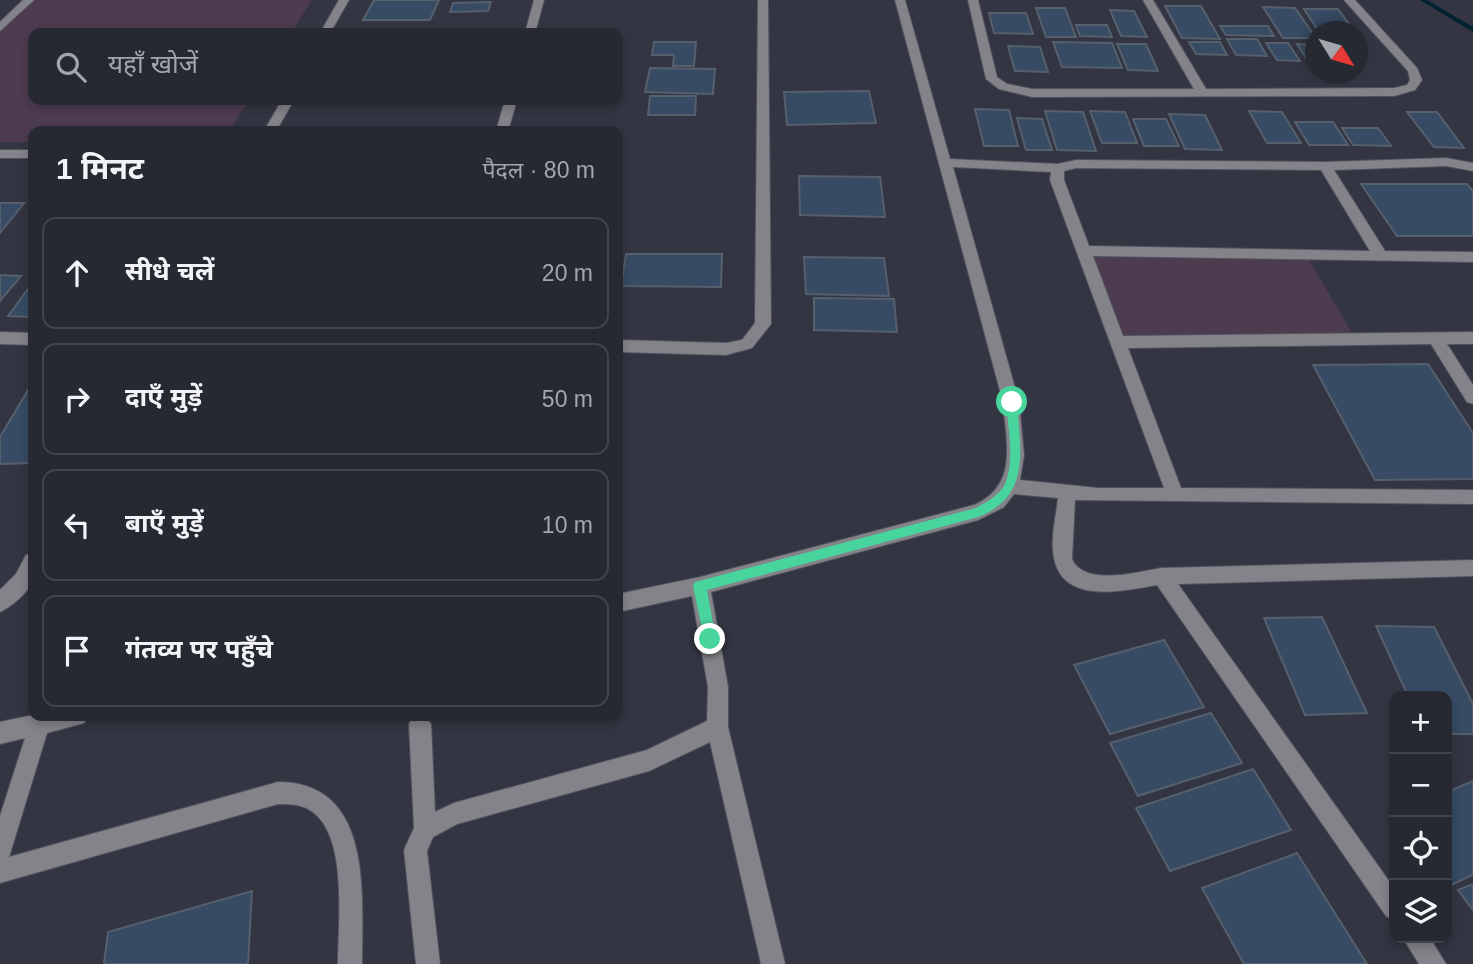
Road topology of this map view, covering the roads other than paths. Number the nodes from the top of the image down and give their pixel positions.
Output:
1 (29, 0) edge
2 (344, 0) edge
3 (540, 0) edge
4 (762, 0) edge
5 (900, 0) edge
6 (973, 0) edge
7 (1148, 0) edge
8 (1349, 0) edge
9 (328, 28) edge
10 (532, 28) edge
11 (0, 29) edge
12 (1202, 92) junction
13 (285, 105) edge
14 (510, 105) edge
15 (273, 126) edge
16 (503, 126) edge
17 (0, 154) edge
18 (28, 154) edge
19 (946, 163) junction
20 (1325, 166) junction
21 (1473, 167) edge
22 (1058, 168) junction
23 (1084, 251) junction
24 (1380, 255) junction
25 (1473, 257) edge
26 (1434, 337) junction
27 (0, 338) edge
28 (28, 338) edge
29 (1473, 338) edge
30 (1118, 342) junction
31 (623, 346) edge
32 (1473, 398) edge
33 (1010, 486) junction
34 (1067, 493) junction
35 (1175, 495) junction
36 (1473, 498) edge
37 (1473, 568) edge
38 (28, 570) edge
39 (1161, 576) junction
40 (700, 586) junction
41 (623, 602) edge
42 (0, 603) edge
43 (51, 721) edge
44 (40, 723) junction
45 (420, 724) dead end
46 (717, 727) junction
47 (0, 733) edge
48 (425, 829) junction
49 (0, 852) edge
50 (0, 871) edge
51 (1389, 901) edge
52 (1419, 943) edge
53 (350, 964) edge
54 (428, 964) edge
55 (773, 964) edge
56 (1434, 964) edge

1 - 11 street
2 - 9 street
3 - 10 street
4 - 31 street
5 - 19 street
6 - 12 street
7 - 12 street
8 - 12 street
13 - 15 street
14 - 16 street
17 - 18 street
19 - 22 street
19 - 33 street
20 - 21 street
20 - 22 street
20 - 24 street
22 - 23 street
23 - 24 street
23 - 30 street
24 - 25 street
26 - 29 street
26 - 30 street
26 - 32 street
27 - 28 street
30 - 35 street
33 - 34 street
33 - 40 street
34 - 35 street
34 - 39 street
35 - 36 street
37 - 39 street
38 - 42 street
39 - 51 street
40 - 41 street
40 - 46 street
43 - 44 street
44 - 47 street
44 - 49 street
45 - 48 street
46 - 48 street
46 - 55 street
48 - 54 street
50 - 53 street
52 - 56 street

